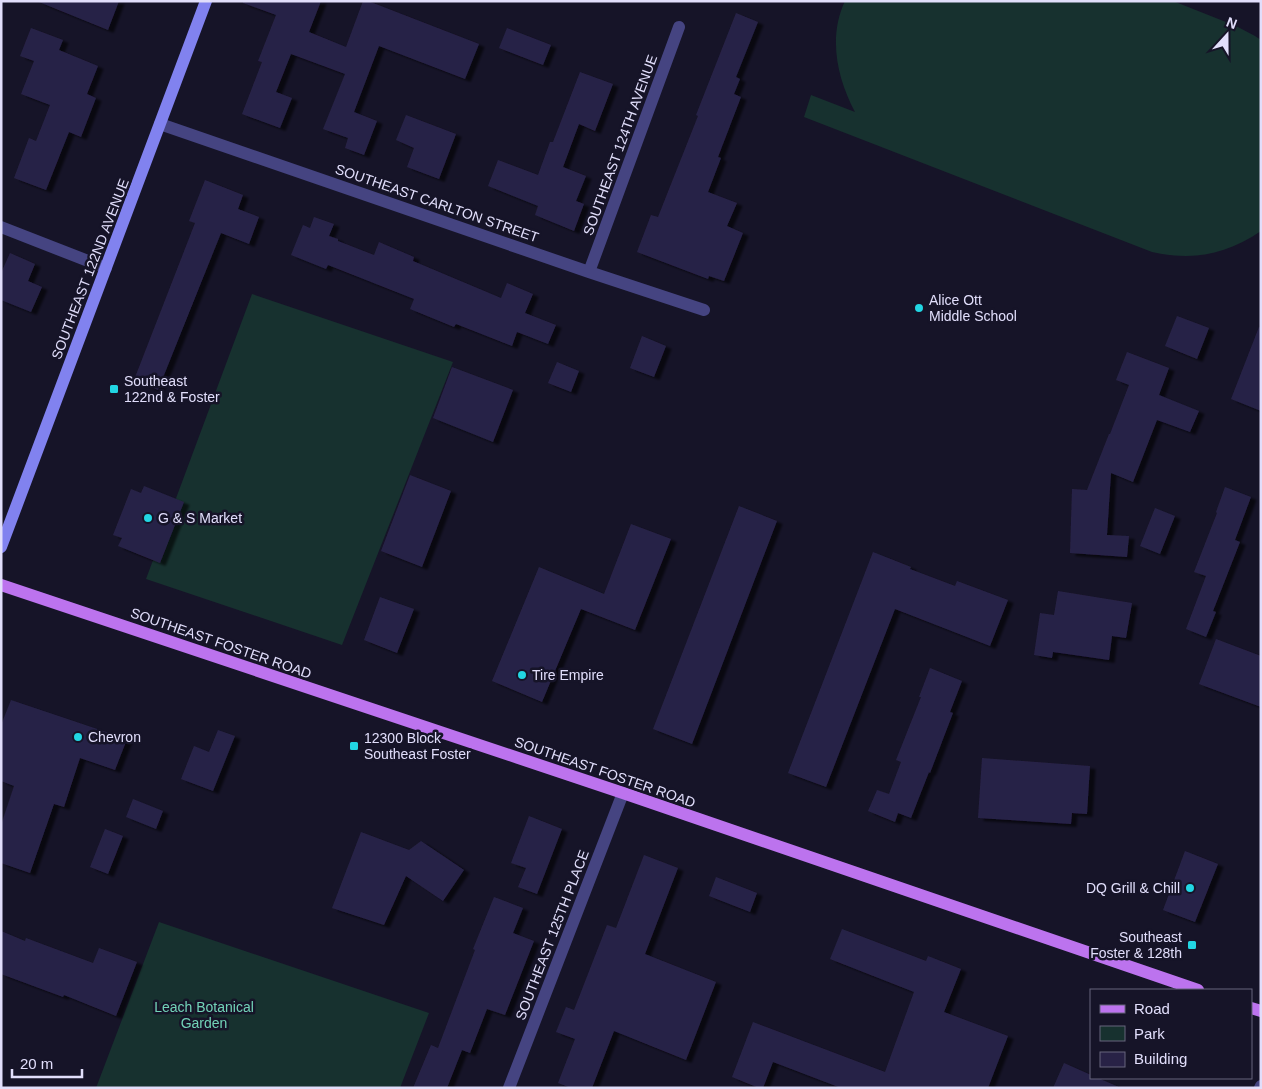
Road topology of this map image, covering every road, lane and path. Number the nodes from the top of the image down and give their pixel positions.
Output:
1 (206, 1) edge
2 (679, 27) dead end
3 (160, 124) junction
4 (1, 227) edge
5 (106, 268) junction
6 (589, 272) junction
7 (704, 310) dead end
8 (1, 547) edge
9 (1, 585) edge
10 (623, 793) junction
11 (1195, 989) edge
12 (509, 1088) edge

1 - 3 main road, SOUTHEAST 122ND AVENUE
2 - 6 street, SOUTHEAST 124TH AVENUE
3 - 5 main road, SOUTHEAST 122ND AVENUE
3 - 6 street, SOUTHEAST CARLTON STREET
4 - 5 street
5 - 8 main road, SOUTHEAST 122ND AVENUE
6 - 7 street, SOUTHEAST CARLTON STREET
9 - 10 main road, SOUTHEAST FOSTER ROAD
10 - 11 main road, SOUTHEAST FOSTER ROAD
10 - 12 street, SOUTHEAST 125TH PLACE

